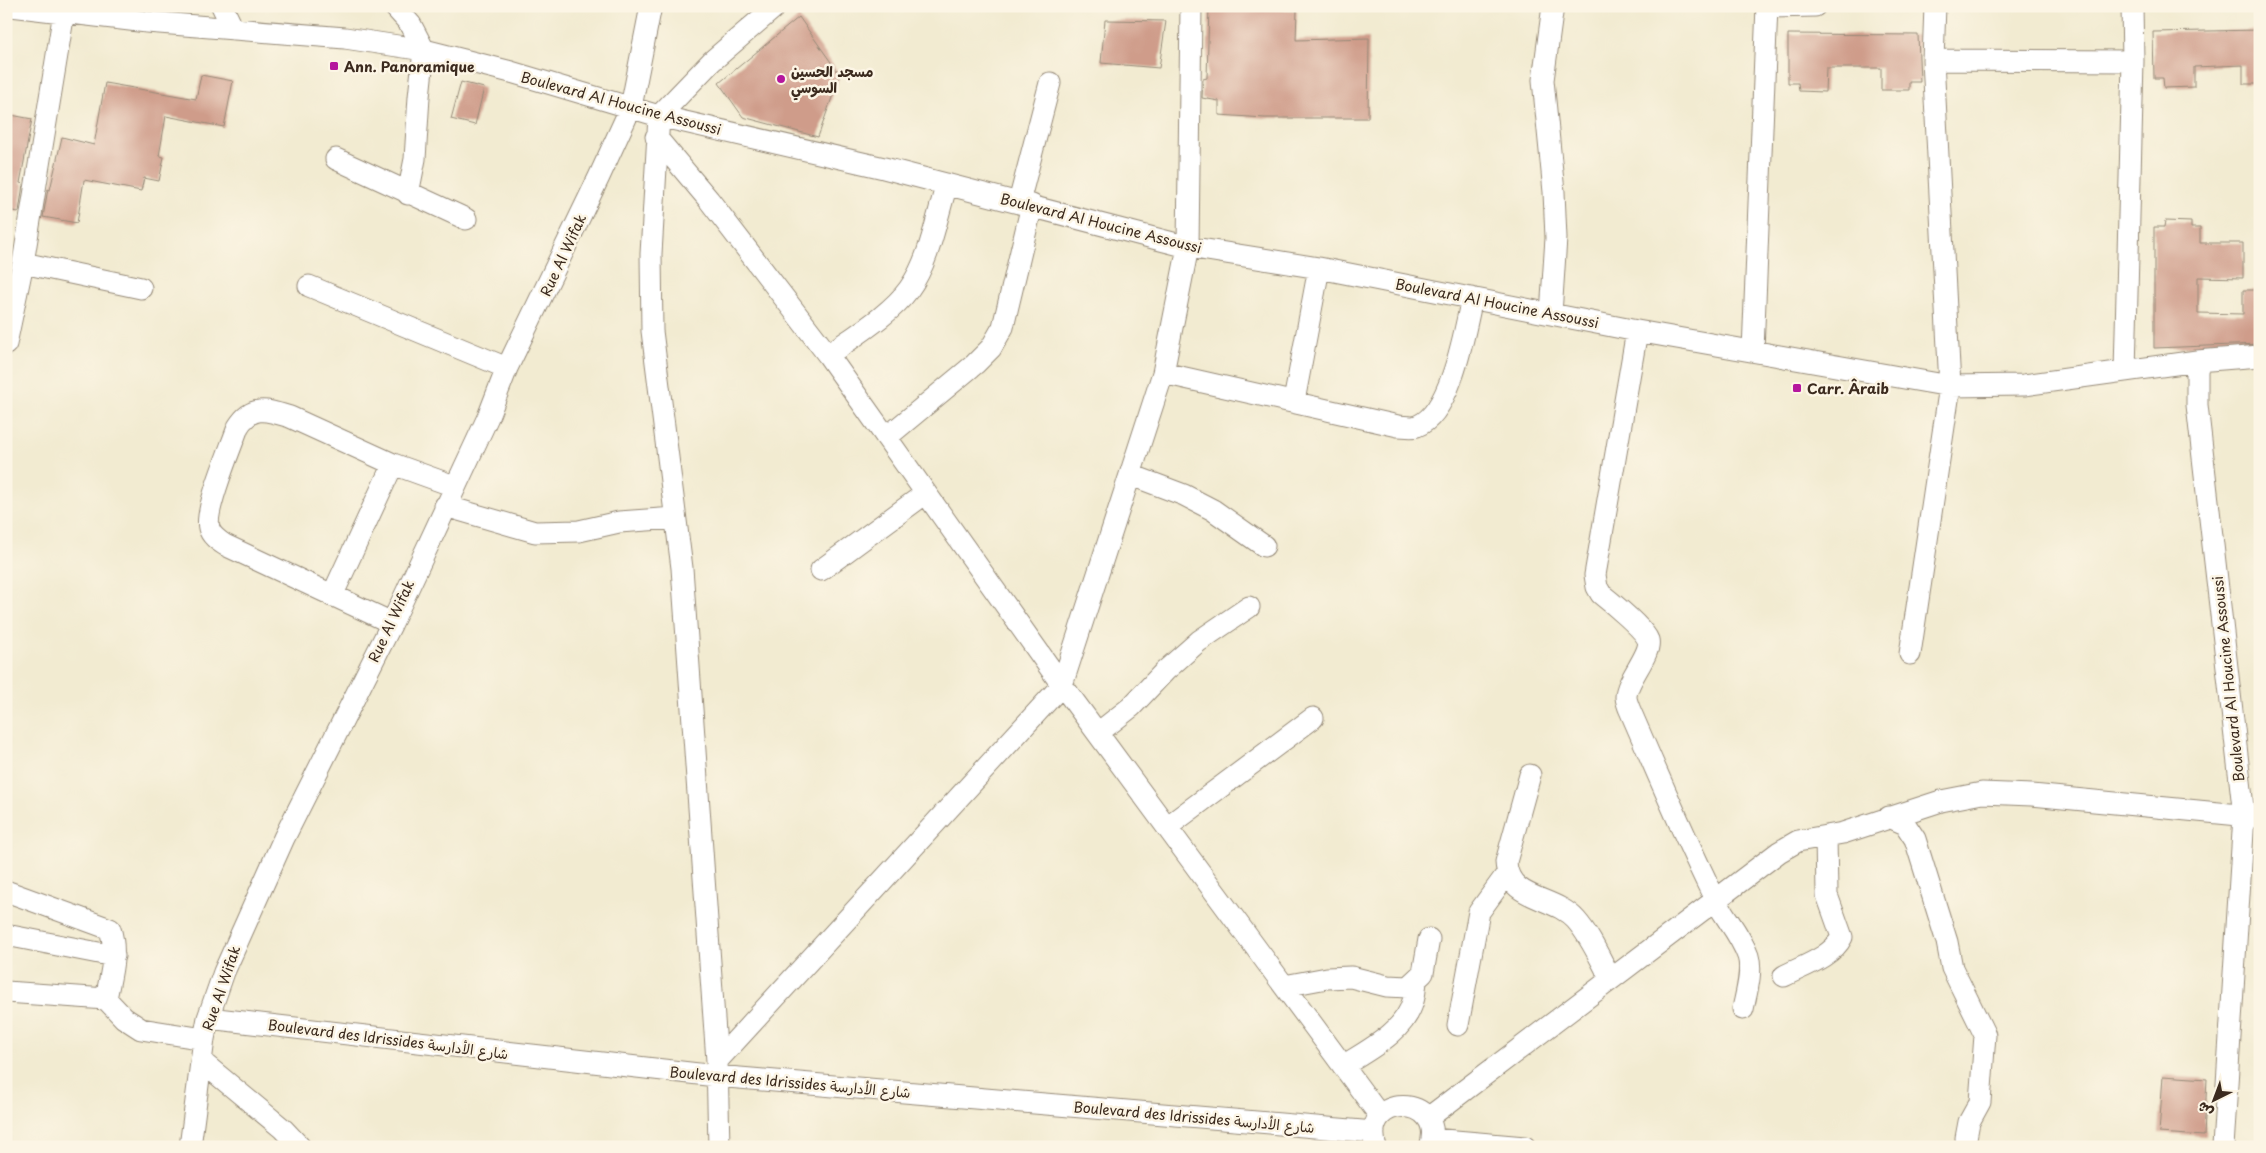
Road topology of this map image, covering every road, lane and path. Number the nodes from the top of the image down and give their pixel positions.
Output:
1 (11, 6) edge
2 (222, 6) edge
3 (394, 6) edge
4 (651, 6) edge
5 (776, 6) edge
6 (1191, 6) edge
7 (1553, 6) edge
8 (1815, 6) edge
9 (1934, 6) edge
10 (2132, 6) edge
11 (1767, 7) edge
12 (64, 12) junction
13 (233, 29) junction
14 (424, 50) junction
15 (1933, 60) junction
16 (2133, 61) junction
17 (1050, 83) dead end
18 (631, 107) junction
19 (658, 126) junction
20 (336, 159) dead end
21 (947, 184) junction
22 (408, 194) junction
23 (1025, 203) junction
24 (466, 219) dead end
25 (1188, 246) junction
26 (23, 263) junction
27 (1319, 268) junction
28 (309, 286) dead end
29 (141, 288) dead end
30 (1472, 298) junction
31 (1551, 314) junction
32 (1637, 331) junction
33 (6, 344) edge
34 (1753, 351) junction
35 (828, 355) junction
36 (2260, 356) edge
37 (2197, 361) junction
38 (507, 368) junction
39 (2125, 371) junction
40 (1163, 373) junction
41 (1950, 386) junction
42 (1294, 401) junction
43 (887, 437) junction
44 (393, 464) junction
45 (1130, 475) junction
46 (454, 486) junction
47 (926, 493) junction
48 (445, 506) junction
49 (675, 518) junction
50 (1264, 546) dead end
51 (821, 570) dead end
52 (332, 596) junction
53 (1249, 607) dead end
54 (392, 623) junction
55 (1910, 654) dead end
56 (1062, 685) junction
57 (1313, 718) dead end
58 (1098, 733) junction
59 (1530, 775) dead end
60 (2252, 816) edge
61 (1889, 817) junction
62 (1167, 827) junction
63 (1826, 836) junction
64 (1506, 875) junction
65 (6, 891) edge
66 (1715, 900) junction
67 (6, 935) edge
68 (1428, 939) dead end
69 (114, 956) junction
70 (1784, 976) dead end
71 (1611, 980) junction
72 (1416, 982) junction
73 (1284, 986) junction
74 (6, 992) edge
75 (106, 999) junction
76 (1743, 1009) dead end
77 (208, 1018) junction
78 (1458, 1025) dead end
79 (204, 1039) junction
80 (201, 1061) junction
81 (1343, 1066) junction
82 (716, 1069) junction
83 (1428, 1118) junction
84 (1377, 1132) edge
85 (1431, 1143) edge
86 (190, 1147) edge
87 (300, 1147) edge
88 (719, 1147) edge
89 (1525, 1147) edge
90 (1967, 1147) edge
91 (2223, 1147) edge

1 - 12 street, Boulevard Al Houcine Assoussi
2 - 13 street
3 - 14 street
4 - 18 street, Rue Al Wifak
5 - 19 street
6 - 25 street
7 - 31 street
8 - 11 street
9 - 15 street
10 - 16 street
11 - 34 street
12 - 13 street, Boulevard Al Houcine Assoussi
12 - 26 street
13 - 14 street, Boulevard Al Houcine Assoussi
14 - 18 street, Boulevard Al Houcine Assoussi
14 - 22 street
15 - 16 street
15 - 41 street
16 - 39 street
17 - 23 street
18 - 19 street, Boulevard Al Houcine Assoussi
18 - 38 street, Rue Al Wifak
19 - 21 street, Boulevard Al Houcine Assoussi
19 - 35 street
19 - 49 street
20 - 22 street
21 - 23 street, Boulevard Al Houcine Assoussi
21 - 35 street
22 - 24 street
23 - 25 street, Boulevard Al Houcine Assoussi
23 - 43 street
25 - 27 street, Boulevard Al Houcine Assoussi
25 - 40 street
26 - 29 street
26 - 33 street
27 - 30 street, Boulevard Al Houcine Assoussi
27 - 42 street
28 - 38 street
30 - 31 street, Boulevard Al Houcine Assoussi
30 - 42 street
31 - 32 street, Boulevard Al Houcine Assoussi
32 - 34 street, Boulevard Al Houcine Assoussi
32 - 66 street
34 - 41 street, Boulevard Al Houcine Assoussi
35 - 43 street
36 - 37 street, Boulevard Al Houcine Assoussi
37 - 39 street, Boulevard Al Houcine Assoussi
37 - 60 street, Boulevard Al Houcine Assoussi
38 - 46 street, Rue Al Wifak
39 - 41 street, Boulevard Al Houcine Assoussi
40 - 42 street
40 - 45 street
41 - 55 street
43 - 47 street
44 - 46 street
44 - 52 street
44 - 52 street
45 - 50 street
45 - 56 street
46 - 48 street, Rue Al Wifak
47 - 51 street
47 - 56 street
48 - 49 street
48 - 54 street, Rue Al Wifak
49 - 82 street
52 - 54 street
53 - 58 street
54 - 77 street, Rue Al Wifak
56 - 58 street
56 - 82 street
57 - 62 street
58 - 62 street
59 - 64 street
60 - 61 street
60 - 91 street, Boulevard Al Houcine Assoussi
61 - 63 street
61 - 90 street
62 - 73 street
63 - 66 street
63 - 70 street
64 - 71 street
64 - 78 street
65 - 69 street
66 - 71 street
66 - 76 street
67 - 69 street
68 - 72 street
69 - 75 street
71 - 83 street
72 - 73 street
72 - 81 street
73 - 81 street
74 - 75 street
75 - 79 street
77 - 79 street, Rue Al Wifak
77 - 82 street, Boulevard des Idrissides شارع الأدارسة
79 - 80 street, Rue Al Wifak
80 - 86 street, Rue Al Wifak
80 - 87 street
81 - 84 street
82 - 84 street, Boulevard des Idrissides شارع الأدارسة
82 - 88 street
83 - 84 street
83 - 85 street
85 - 89 street

